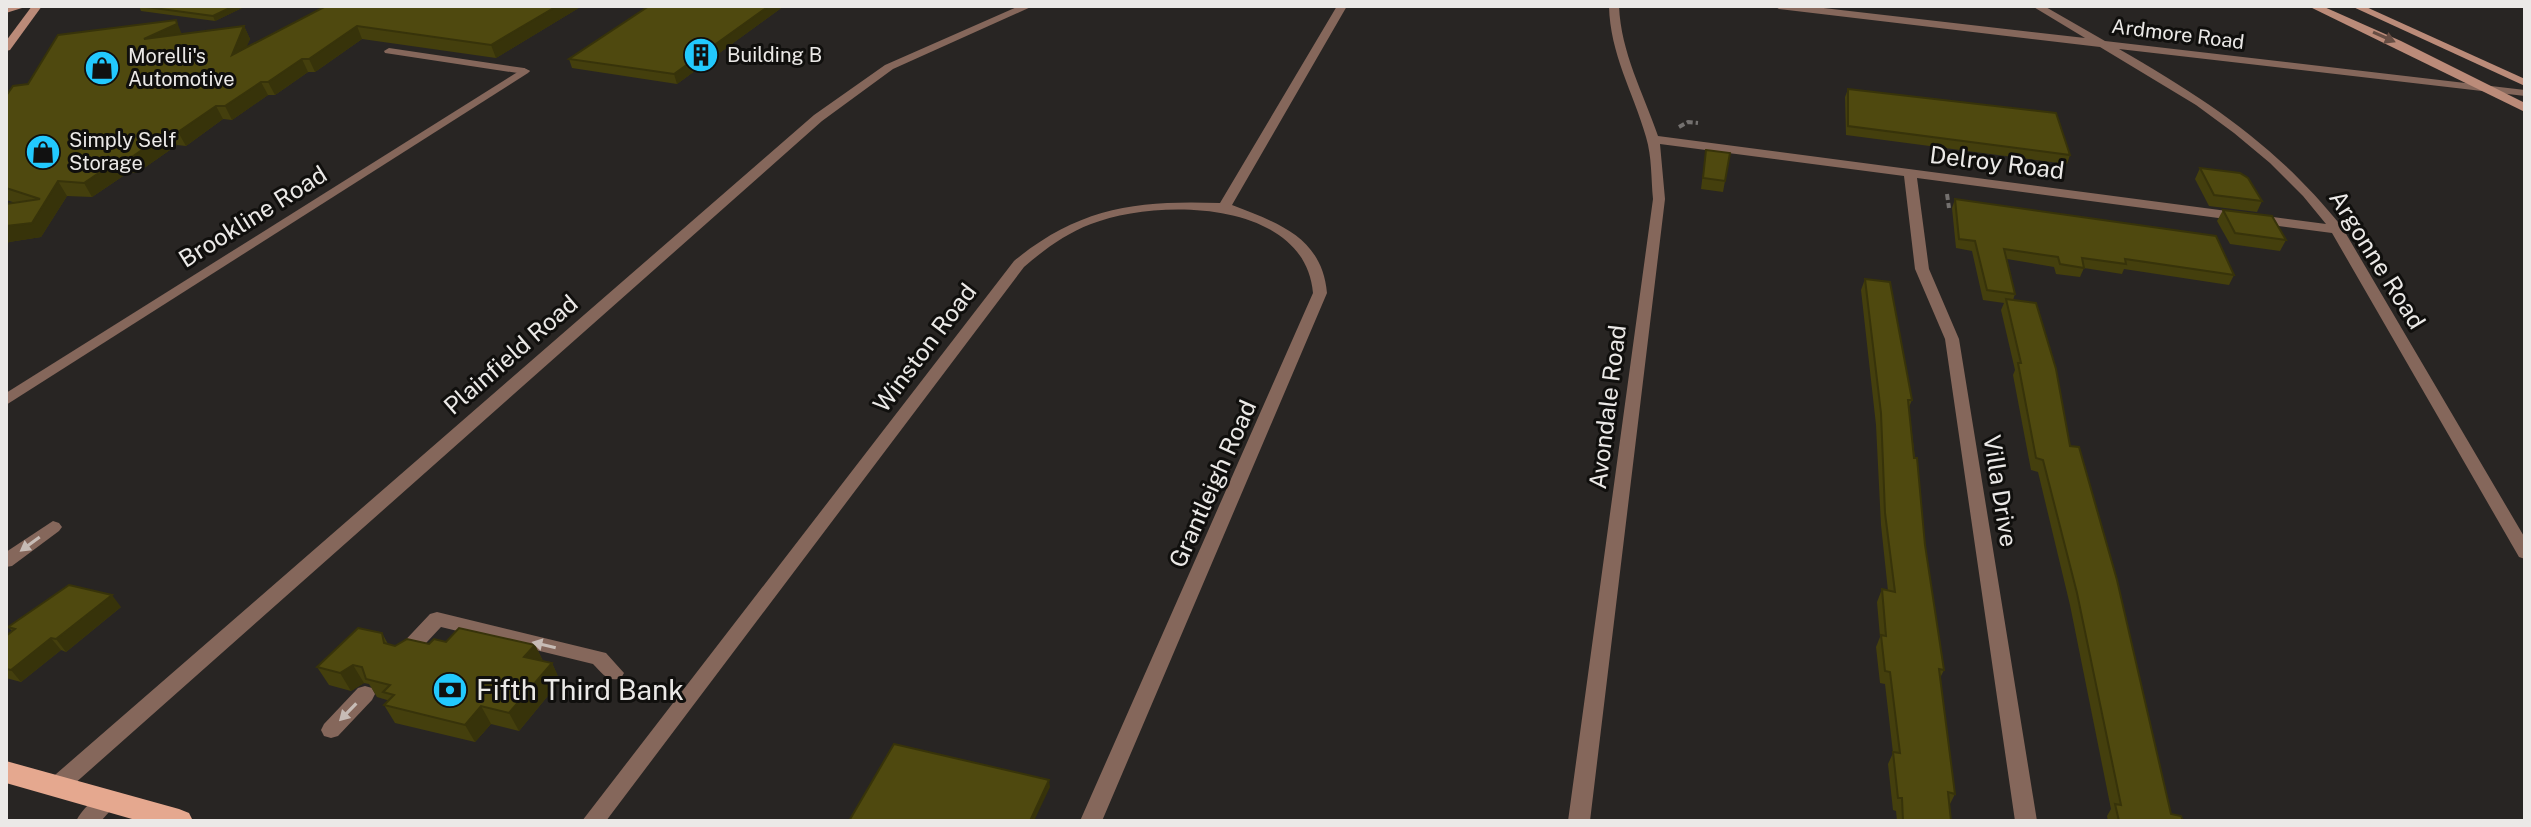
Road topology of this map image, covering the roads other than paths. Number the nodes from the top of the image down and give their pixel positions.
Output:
1 (18, 6) edge
2 (37, 6) edge
3 (1028, 6) edge
4 (1342, 6) edge
5 (1614, 6) edge
6 (1779, 6) edge
7 (2037, 6) edge
8 (2313, 6) edge
9 (2356, 6) edge
10 (6, 10) edge
11 (10, 34) edge
12 (2100, 43) junction
13 (6, 48) edge
14 (389, 51) edge
15 (2525, 83) edge
16 (2489, 89) junction
17 (2525, 93) edge
18 (2525, 108) edge
19 (1653, 139) junction
20 (1910, 174) junction
21 (1224, 207) junction
22 (2337, 230) junction
23 (6, 400) edge
24 (53, 527) dead end
25 (2525, 553) edge
26 (6, 561) edge
27 (404, 654) edge
28 (614, 673) dead end
29 (365, 694) edge
30 (331, 730) dead end
31 (6, 772) edge
32 (56, 787) junction
33 (108, 801) junction
34 (87, 821) edge
35 (179, 821) edge
36 (593, 821) edge
37 (1091, 821) edge
38 (1579, 821) edge
39 (2026, 821) edge

1 - 10 street
2 - 11 street
3 - 32 street, Plainfield Road
4 - 21 street
5 - 19 street, Avondale Road
6 - 12 street, Ardmore Road
7 - 12 street, Argonne Road
8 -> 16 street
9 - 15 street
11 - 13 street
12 - 16 street, Ardmore Road
12 - 22 street, Argonne Road
14 - 23 street, Brookline Road
16 - 17 street, Ardmore Road
16 - 18 street
19 - 20 street, Delroy Road
19 - 38 street, Avondale Road
20 - 22 street, Delroy Road
20 - 39 street, Villa Drive
21 - 36 street, Winston Road
21 - 37 street, Grantleigh Road
22 - 25 street, Argonne Road
24 -> 26 street
28 -> 27 street
29 -> 30 street
31 - 32 main road
32 - 33 main road
33 - 34 street
33 - 35 main road

